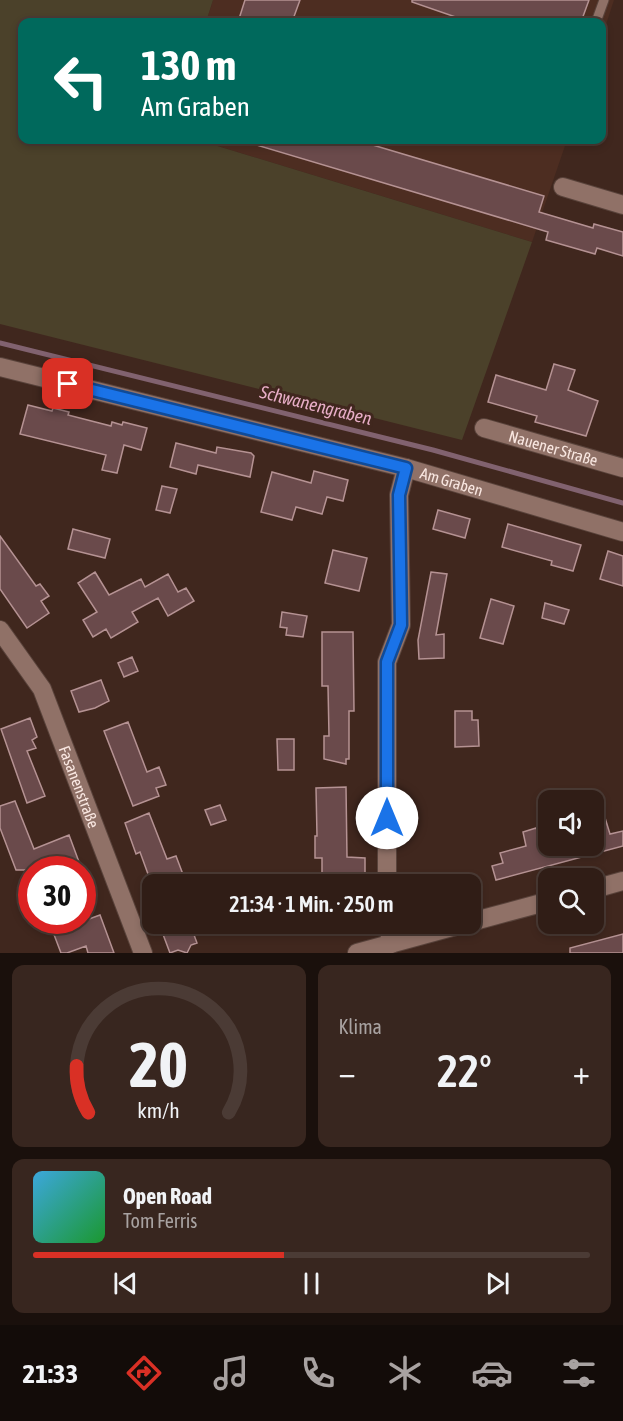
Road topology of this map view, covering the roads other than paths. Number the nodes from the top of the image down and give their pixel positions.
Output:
1 (604, 0) edge
2 (597, 18) edge
3 (563, 187) dead end
4 (623, 205) edge
5 (0, 367) edge
6 (484, 429) dead end
7 (406, 468) junction
8 (623, 468) edge
9 (623, 532) edge
10 (0, 630) edge
11 (387, 874) edge
12 (623, 881) edge
13 (604, 886) edge
14 (538, 904) edge
15 (481, 919) edge
16 (390, 934) edge
17 (427, 934) edge
18 (391, 944) junction
19 (143, 953) edge
20 (357, 953) edge

1 - 2 lane
3 - 4 street
5 - 7 street, Am Graben
6 - 8 street, Nauener Straße
7 - 9 street, Am Graben
7 - 11 street
10 - 19 street, Fasanenstraße
12 - 13 street
14 - 15 street
16 - 18 street
17 - 18 street
18 - 20 street

